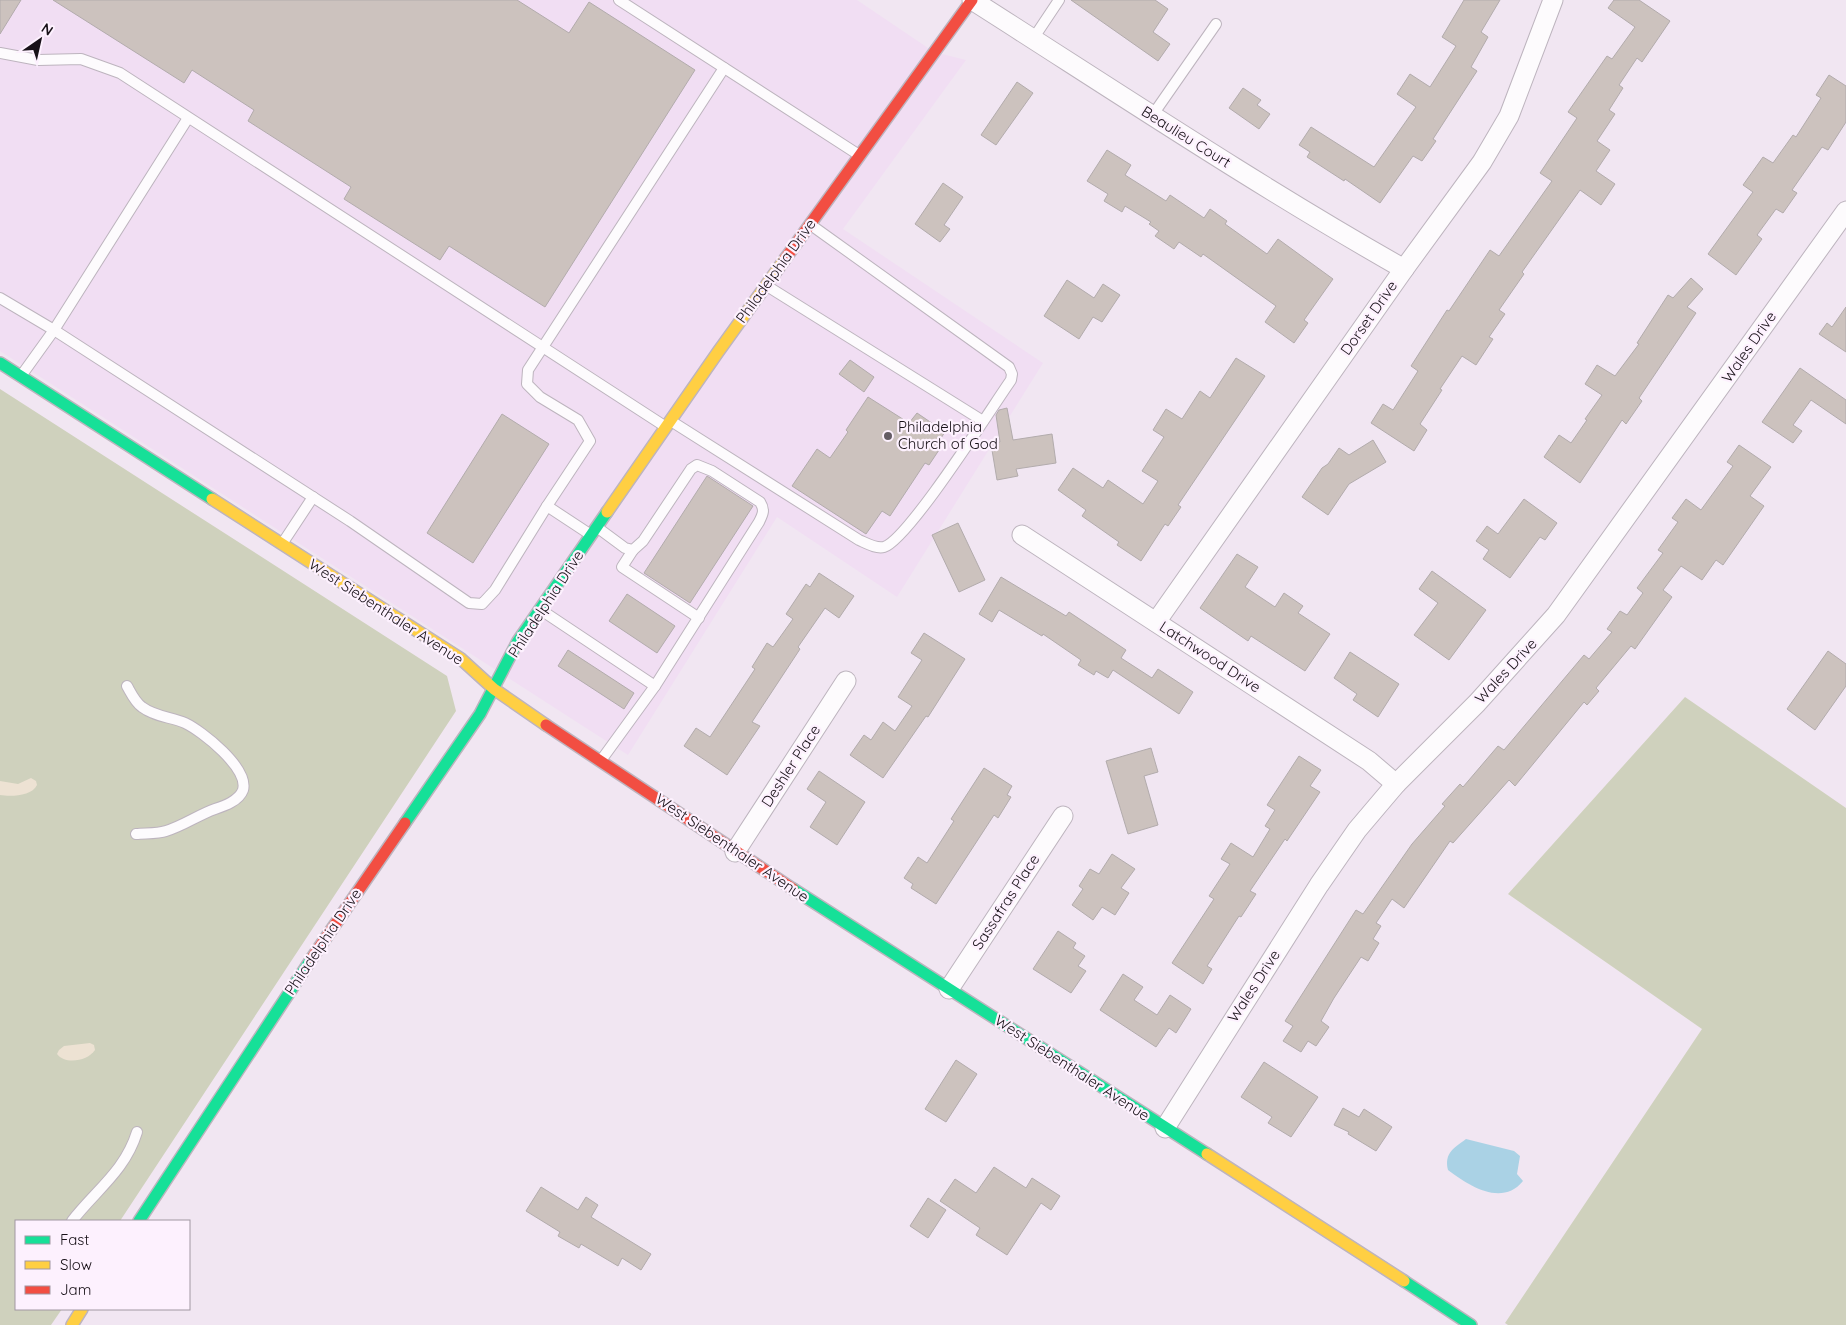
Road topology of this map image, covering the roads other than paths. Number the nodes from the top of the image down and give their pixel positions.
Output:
1 (619, 0) edge
2 (972, 0) edge
3 (1059, 0) edge
4 (1553, 0) edge
5 (1216, 24) dead end
6 (1033, 39) junction
7 (0, 53) edge
8 (724, 68) junction
9 (1152, 116) junction
10 (188, 118) junction
11 (860, 155) junction
12 (1846, 211) edge
13 (810, 224) junction
14 (1404, 269) junction
15 (766, 285) junction
16 (0, 298) edge
17 (54, 330) junction
18 (542, 347) junction
19 (0, 363) edge
20 (21, 376) junction
21 (983, 421) junction
22 (669, 424) junction
23 (313, 497) junction
24 (547, 506) junction
25 (594, 532) junction
26 (1022, 535) dead end
27 (281, 544) junction
28 (633, 550) junction
29 (540, 610) junction
30 (699, 618) junction
31 (1156, 622) junction
32 (846, 681) dead end
33 (126, 686) dead end
34 (655, 686) junction
35 (494, 688) junction
36 (601, 760) junction
37 (1396, 784) junction
38 (1063, 816) dead end
39 (136, 834) dead end
40 (735, 852) junction
41 (949, 989) junction
42 (1165, 1128) junction
43 (137, 1132) dead end
44 (73, 1220) edge
45 (140, 1220) edge
46 (81, 1310) edge
47 (72, 1325) edge
48 (1471, 1325) edge

1 - 8 lane
2 - 6 street, Beaulieu Court
2 - 11 main road, Philadelphia Drive
3 - 6 lane
4 - 14 street, Dorset Drive
5 - 9 lane
6 - 9 street, Beaulieu Court
7 - 10 lane
8 - 11 lane
8 - 18 lane
9 - 14 street, Beaulieu Court
10 - 17 lane
10 - 18 lane
11 - 13 main road, Philadelphia Drive
12 - 37 street, Wales Drive
13 - 15 main road, Philadelphia Drive
13 - 21 lane
14 - 31 street, Dorset Drive
15 - 21 lane
15 - 22 main road, Philadelphia Drive
16 - 17 lane
17 - 20 lane
17 - 23 lane
18 - 22 lane
18 - 24 lane
19 - 20 main road, West Siebenthaler Avenue
20 - 27 main road, West Siebenthaler Avenue
21 - 22 lane
22 - 25 main road, Philadelphia Drive
23 - 24 lane
23 - 27 lane
24 - 25 lane
25 - 28 lane
25 - 29 main road, Philadelphia Drive
26 - 31 street, Latchwood Drive
27 - 35 main road, West Siebenthaler Avenue
28 - 30 lane
28 - 30 lane
29 - 34 lane
29 - 35 main road, Philadelphia Drive
30 - 34 lane
31 - 37 street, Latchwood Drive
32 - 40 street, Deshler Place
33 - 39 lane
34 - 36 lane
35 - 36 main road, West Siebenthaler Avenue
35 - 45 main road, Philadelphia Drive
36 - 40 main road, West Siebenthaler Avenue
37 - 42 street, Wales Drive
38 - 41 street, Sassafras Place
40 - 41 main road, West Siebenthaler Avenue
41 - 42 main road, West Siebenthaler Avenue
42 - 48 main road, West Siebenthaler Avenue
43 - 44 lane
46 - 47 main road

